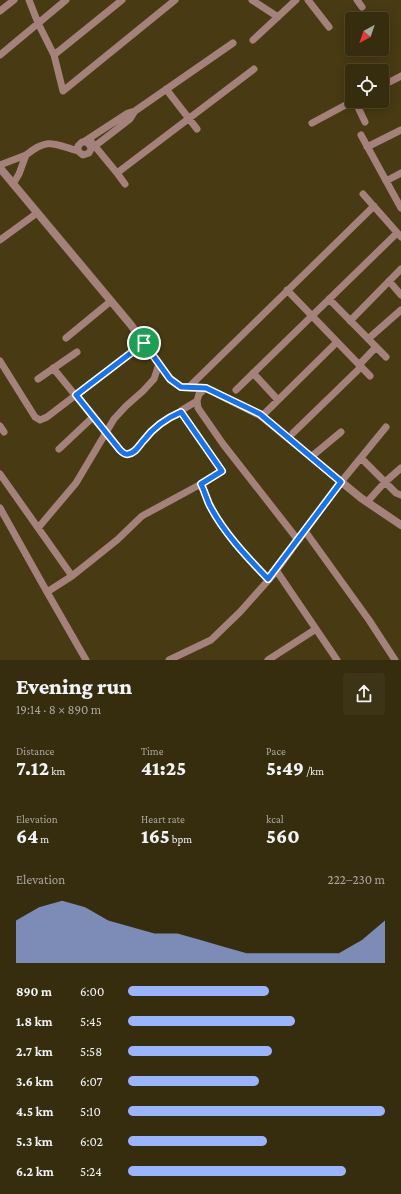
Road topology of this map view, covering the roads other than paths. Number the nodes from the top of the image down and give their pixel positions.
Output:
1 (14, 0) edge
2 (29, 0) edge
3 (66, 0) edge
4 (122, 0) edge
5 (175, 0) edge
6 (252, 0) edge
7 (296, 0) edge
8 (308, 0) edge
9 (357, 0) edge
10 (362, 7) dead end
11 (0, 11) edge
12 (278, 17) junction
13 (38, 23) junction
14 (330, 27) dead end
15 (253, 40) dead end
16 (233, 43) dead end
17 (54, 55) junction
18 (0, 56) edge
19 (254, 69) dead end
20 (401, 76) edge
21 (389, 82) edge
22 (166, 89) junction
23 (345, 106) edge
24 (358, 108) edge
25 (135, 111) junction
26 (189, 119) junction
27 (365, 122) dead end
28 (312, 123) dead end
29 (197, 129) dead end
30 (401, 130) edge
31 (361, 135) dead end
32 (87, 140) junction
33 (367, 147) junction
34 (93, 148) junction
35 (78, 151) junction
36 (26, 154) junction
37 (0, 167) edge
38 (117, 173) junction
39 (401, 173) edge
40 (386, 181) junction
41 (13, 184) junction
42 (125, 184) dead end
43 (363, 194) dead end
44 (374, 206) junction
45 (401, 208) edge
46 (38, 213) junction
47 (399, 235) edge
48 (0, 240) edge
49 (401, 269) edge
50 (389, 281) junction
51 (287, 290) junction
52 (401, 295) edge
53 (329, 299) junction
54 (111, 301) junction
55 (401, 310) edge
56 (312, 316) junction
57 (350, 321) junction
58 (66, 338) dead end
59 (368, 338) junction
60 (337, 342) junction
61 (144, 343) junction
62 (376, 347) junction
63 (77, 352) dead end
64 (386, 357) dead end
65 (0, 361) edge
66 (159, 364) junction
67 (360, 366) junction
68 (53, 368) junction
69 (253, 373) junction
70 (370, 376) dead end
71 (38, 379) dead end
72 (190, 386) junction
73 (206, 388) junction
74 (236, 390) dead end
75 (76, 395) junction
76 (278, 400) junction
77 (196, 401) junction
78 (181, 412) junction
79 (266, 412) dead end
80 (93, 417) junction
81 (386, 427) dead end
82 (341, 432) dead end
83 (106, 433) junction
84 (294, 433) dead end
85 (58, 449) dead end
86 (312, 457) junction
87 (361, 458) junction
88 (401, 468) edge
89 (0, 474) edge
90 (341, 482) junction
91 (385, 482) junction
92 (201, 484) junction
93 (401, 495) edge
94 (367, 502) junction
95 (0, 508) edge
96 (401, 525) edge
97 (38, 528) junction
98 (305, 531) junction
99 (298, 540) junction
100 (276, 570) junction
101 (72, 576) junction
102 (268, 579) junction
103 (47, 592) junction
104 (316, 629) junction
105 (86, 660) edge
106 (169, 660) edge
107 (268, 660) edge
108 (337, 660) edge
109 (395, 660) edge

1 - 11 street
2 - 13 street
3 - 13 street
4 - 17 street
5 - 17 street
6 - 12 street
7 - 12 street
8 - 14 street
9 - 10 street
12 - 15 street
13 - 17 street
13 - 18 street
16 - 22 street
19 - 26 street
20 - 21 street
22 - 25 street
22 - 26 street
23 - 28 street
24 - 27 street
25 - 32 street
25 - 34 street
26 - 29 street
26 - 38 street
30 - 33 street
31 - 33 street
32 - 34 street
32 - 35 street
33 - 40 street
34 - 35 street
34 - 38 street
35 - 36 street
36 - 37 street
36 - 41 street
37 - 41 street
38 - 42 street
39 - 40 street
40 - 45 street
41 - 46 street
43 - 44 street
44 - 47 street
44 - 51 street
46 - 48 street
46 - 54 street
47 - 53 street
49 - 50 street
50 - 52 street
50 - 57 street
51 - 56 street
51 - 72 street
53 - 56 street
53 - 57 street
54 - 58 street
54 - 61 street
55 - 59 street
56 - 60 street
56 - 69 street
57 - 59 street
59 - 62 street
60 - 67 street
60 - 76 street
61 - 66 street
61 - 75 street
62 - 64 street
62 - 67 street
63 - 68 street
65 - 75 street
66 - 72 street
66 - 83 street
67 - 70 street
67 - 84 street
68 - 71 street
68 - 75 street
69 - 74 street
69 - 76 street
72 - 73 street
73 - 77 street
73 - 86 street
75 - 80 street
76 - 79 street
77 - 78 street
77 - 99 street
78 - 83 street
78 - 92 street
80 - 83 street
80 - 85 street
81 - 87 street
82 - 86 street
83 - 97 street
86 - 90 street
87 - 90 street
87 - 91 street
88 - 91 street
89 - 97 street
90 - 94 street
90 - 98 street
91 - 93 street
91 - 94 street
92 - 101 street
92 - 102 street
94 - 96 street
95 - 103 street
97 - 101 street
98 - 99 street
98 - 109 street
99 - 100 street
100 - 102 street
100 - 104 street
101 - 103 street
102 - 106 street
103 - 105 street
104 - 107 street
104 - 108 street

